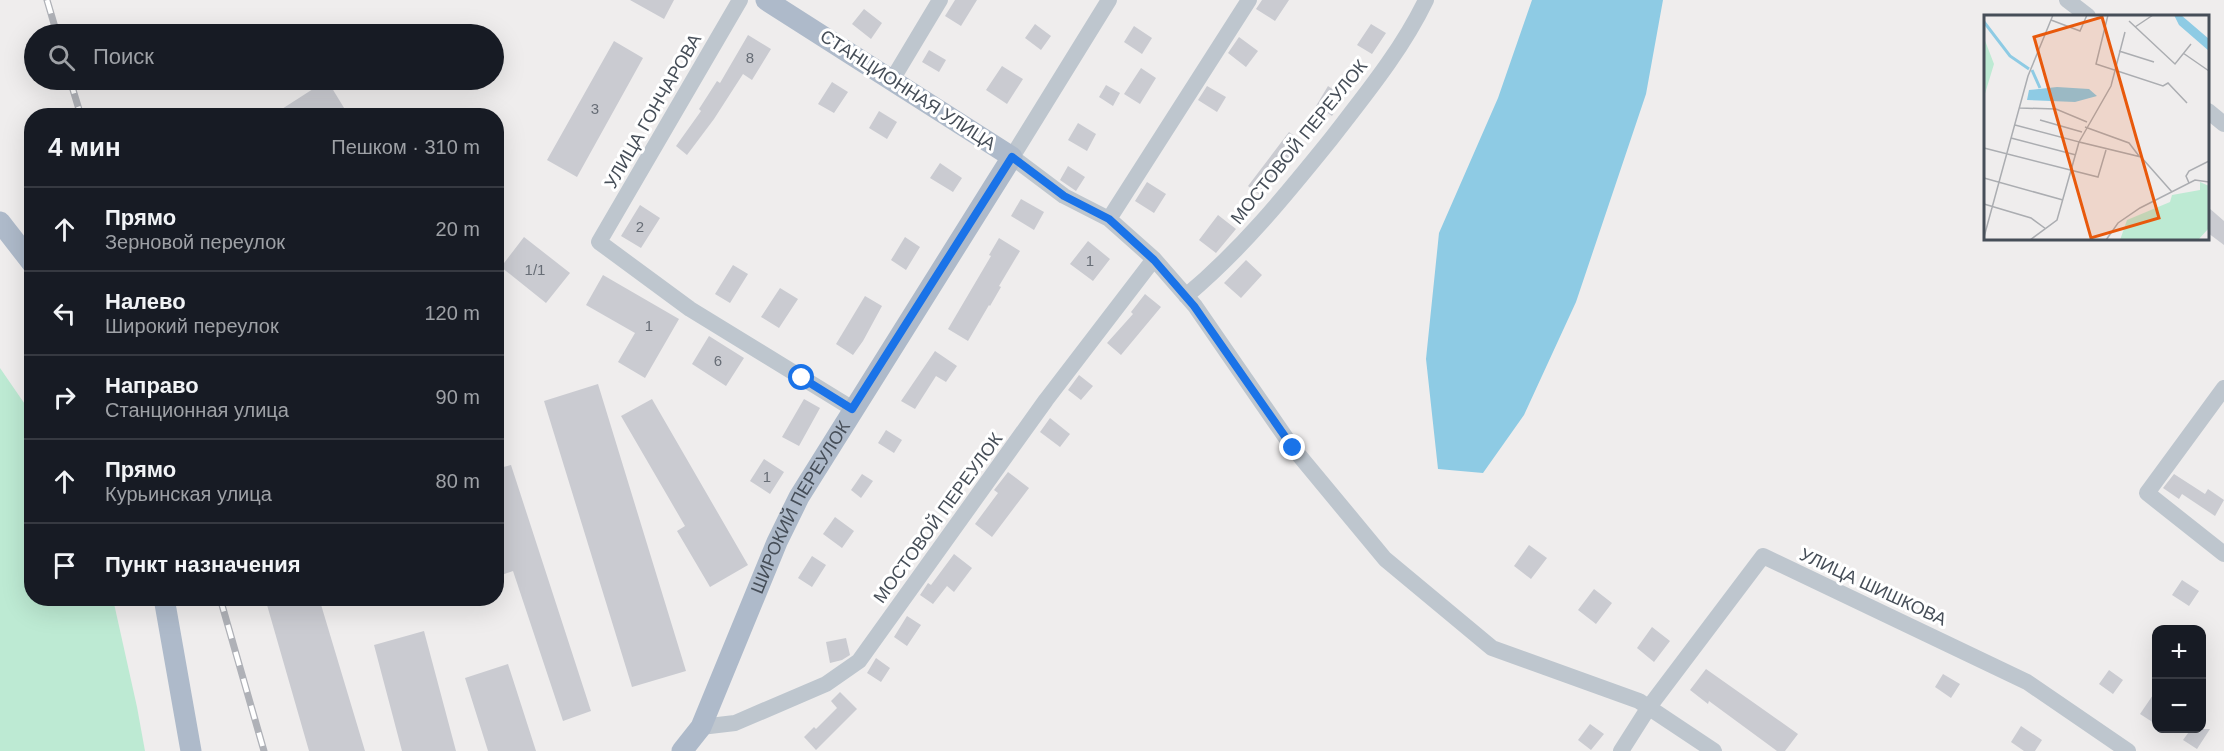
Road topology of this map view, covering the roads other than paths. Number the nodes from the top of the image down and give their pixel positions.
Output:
1 (740, 0) edge
2 (766, 0) edge
3 (940, 0) edge
4 (1109, 0) edge
5 (1249, 0) edge
6 (1426, 0) edge
7 (2067, 0) edge
8 (2087, 15) edge
9 (892, 80) junction
10 (2209, 112) edge
11 (2224, 124) edge
12 (1012, 157) junction
13 (1109, 219) junction
14 (0, 222) edge
15 (24, 253) edge
16 (1154, 260) junction
17 (1186, 296) junction
18 (2224, 388) edge
19 (852, 409) junction
20 (2224, 554) edge
21 (165, 606) edge
22 (1649, 707) junction
23 (701, 727) junction
24 (191, 751) edge
25 (682, 751) edge
26 (1621, 751) edge
27 (1714, 751) edge
28 (2128, 751) edge

1 - 19 street, УЛИЦА ГОНЧАРОВА
2 - 9 main road, СТАНЦИОННАЯ УЛИЦА
3 - 9 street
4 - 12 street, ШИРОКИЙ ПЕРЕУЛОК
5 - 13 street
6 - 17 street, МОСТОВОЙ ПЕРЕУЛОК
7 - 8 street
9 - 12 main road, СТАНЦИОННАЯ УЛИЦА
10 - 11 street
12 - 13 street, СТАНЦИОННАЯ УЛИЦА
12 - 19 main road, ШИРОКИЙ ПЕРЕУЛОК
13 - 16 street, СТАНЦИОННАЯ УЛИЦА
14 - 15 main road
16 - 17 street, СТАНЦИОННАЯ УЛИЦА
16 - 23 street, МОСТОВОЙ ПЕРЕУЛОК
17 - 22 street, СТАНЦИОННАЯ УЛИЦА
18 - 20 street
19 - 23 main road, ШИРОКИЙ ПЕРЕУЛОК
21 - 24 main road
22 - 26 street
22 - 27 street, СТАНЦИОННАЯ УЛИЦА
22 - 28 street, УЛИЦА ШИШКОВА
23 - 25 main road, ШИРОКИЙ ПЕРЕУЛОК

